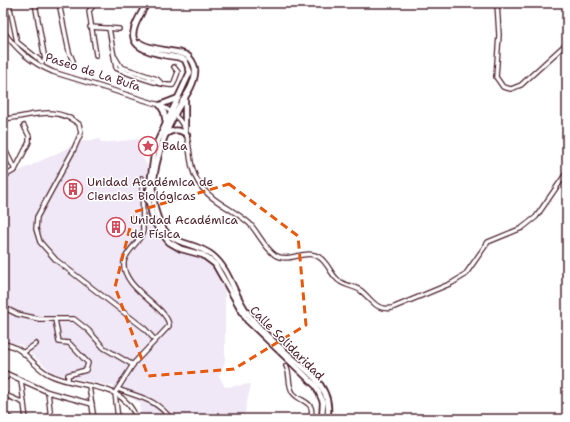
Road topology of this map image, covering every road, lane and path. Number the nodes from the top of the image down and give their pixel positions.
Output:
1 (9, 3) edge
2 (35, 3) edge
3 (59, 3) edge
4 (95, 3) edge
5 (147, 3) edge
6 (497, 3) edge
7 (90, 26) junction
8 (109, 28) junction
9 (120, 29) dead end
10 (3, 31) edge
11 (135, 40) junction
12 (567, 43) edge
13 (96, 55) dead end
14 (73, 61) dead end
15 (174, 67) dead end
16 (186, 95) junction
17 (179, 98) junction
18 (160, 105) junction
19 (173, 113) junction
20 (3, 119) edge
21 (166, 123) junction
22 (24, 126) dead end
23 (185, 128) junction
24 (166, 134) junction
25 (187, 135) junction
26 (3, 146) edge
27 (15, 170) junction
28 (567, 172) edge
29 (3, 177) edge
30 (142, 178) dead end
31 (3, 305) edge
32 (55, 319) junction
33 (155, 340) junction
34 (3, 344) edge
35 (36, 344) dead end
36 (24, 352) junction
37 (132, 365) junction
38 (286, 366) dead end
39 (3, 372) edge
40 (9, 375) junction
41 (3, 380) edge
42 (21, 380) junction
43 (68, 380) junction
44 (89, 386) junction
45 (116, 391) junction
46 (48, 392) junction
47 (3, 394) edge
48 (24, 403) junction
49 (92, 404) junction
50 (3, 415) edge
51 (13, 419) edge
52 (26, 419) edge
53 (51, 419) edge
54 (94, 419) edge
55 (118, 419) edge
56 (138, 419) edge
57 (171, 419) edge
58 (310, 419) edge
59 (322, 419) edge
60 (327, 419) edge

1 - 2 street
3 - 14 street
4 - 7 street
5 - 11 main road
6 - 12 street
7 - 8 street
7 - 13 street
8 - 9 street
8 - 15 street
10 - 18 street, Paseo de La Bufa
11 - 16 main road
11 - 17 main road
16 - 19 main road
16 - 23 main road
17 - 18 main road
17 - 19 main road
18 - 19 street, Paseo de La Bufa
18 - 21 main road
19 - 21 main road, Calle Solidaridad
19 - 23 street
19 - 24 main road, Calle Solidaridad
20 - 33 street
21 - 59 main road, Calle Solidaridad
22 - 27 street
23 - 25 street
24 - 25 main road
24 - 60 main road, Calle Solidaridad
25 - 28 street
26 - 27 street
27 - 29 street
30 - 33 street
31 - 32 street
32 - 37 street
32 - 43 street
33 - 37 street
34 - 36 street
35 - 36 street
36 - 43 street
37 - 45 street
38 - 58 street
39 - 40 street
40 - 41 street
40 - 42 street
42 - 46 street
42 - 48 street
43 - 44 street
44 - 45 street
44 - 49 street
45 - 55 street
45 - 56 street
45 - 57 street
46 - 49 street
46 - 53 street
47 - 48 street
48 - 52 street
49 - 54 street
50 - 51 street

